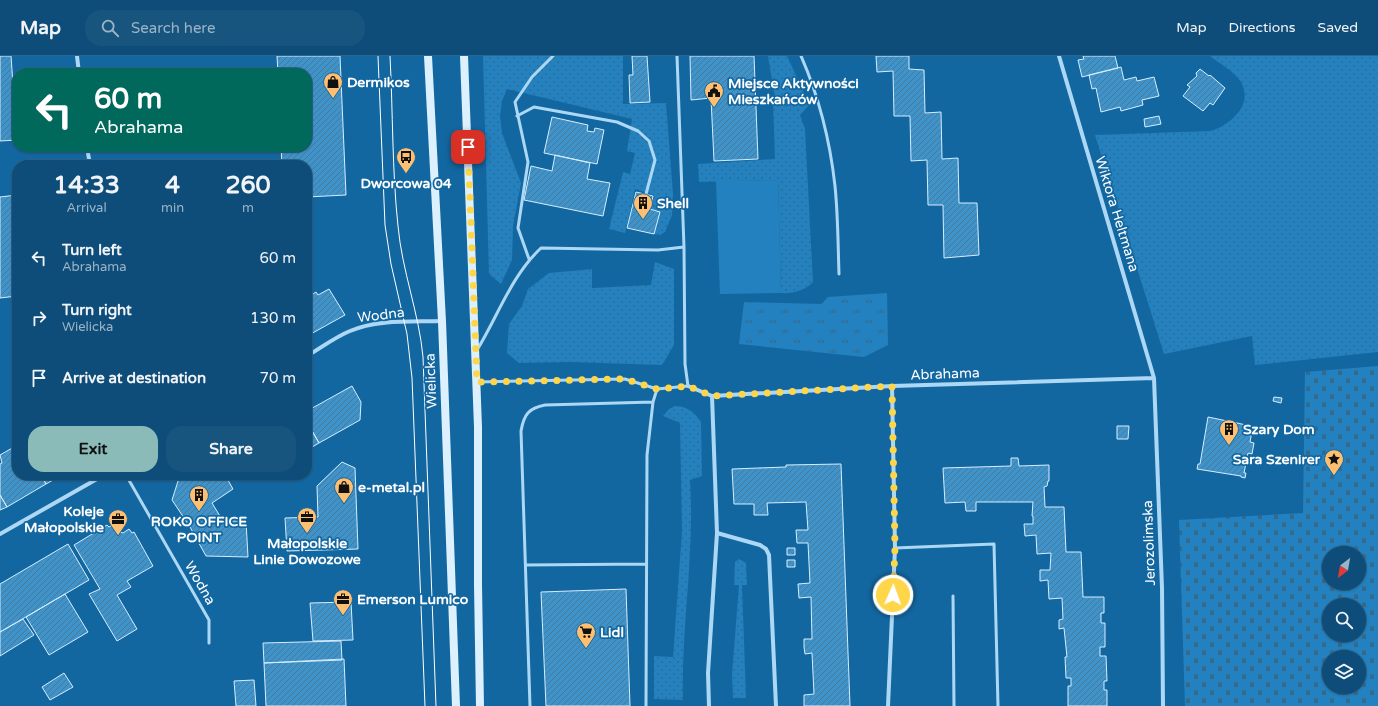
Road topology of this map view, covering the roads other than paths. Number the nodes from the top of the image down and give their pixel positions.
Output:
1 (77, 56) edge
2 (428, 56) edge
3 (464, 56) edge
4 (553, 56) edge
5 (677, 56) edge
6 (802, 56) edge
7 (1059, 56) edge
8 (78, 68) edge
9 (517, 116) junction
10 (646, 194) dead end
11 (684, 247) junction
12 (529, 259) junction
13 (839, 274) dead end
14 (442, 321) junction
15 (476, 352) junction
16 (312, 353) edge
17 (1154, 378) junction
18 (477, 382) junction
19 (688, 386) junction
20 (892, 386) junction
21 (657, 389) junction
22 (712, 396) junction
23 (653, 402) junction
24 (95, 480) edge
25 (129, 480) edge
26 (717, 533) junction
27 (0, 534) edge
28 (895, 548) junction
29 (646, 564) junction
30 (526, 565) junction
31 (953, 596) dead end
32 (209, 643) dead end
33 (456, 706) edge
34 (480, 706) edge
35 (530, 706) edge
36 (646, 706) edge
37 (709, 706) edge
38 (776, 706) edge
39 (888, 706) edge
40 (954, 706) edge
41 (998, 706) edge
42 (1163, 706) edge

1 - 8 street
2 - 14 main road, Wielicka
3 - 15 main road
4 - 9 lane
5 - 11 lane
6 - 13 lane
7 - 17 street, Wiktora Heltmana
9 - 10 lane
9 - 12 lane
11 - 12 lane
11 - 19 lane
12 - 15 lane
14 - 16 street, Wodna
14 - 33 main road, Wielicka
15 - 18 main road
17 - 20 street, Abrahama
17 - 42 street, Jerozolimska
18 - 21 lane, Abrahama
18 - 34 main road
19 - 21 lane, Abrahama
19 - 22 street, Abrahama
20 - 22 street, Abrahama
20 - 28 street
21 - 23 lane
22 - 26 street
23 - 29 lane
23 - 30 lane
24 - 27 street
25 - 32 lane, Wodna
26 - 37 street
26 - 38 street
28 - 39 street
28 - 41 lane
29 - 30 lane
29 - 36 lane
30 - 35 lane
31 - 40 lane

